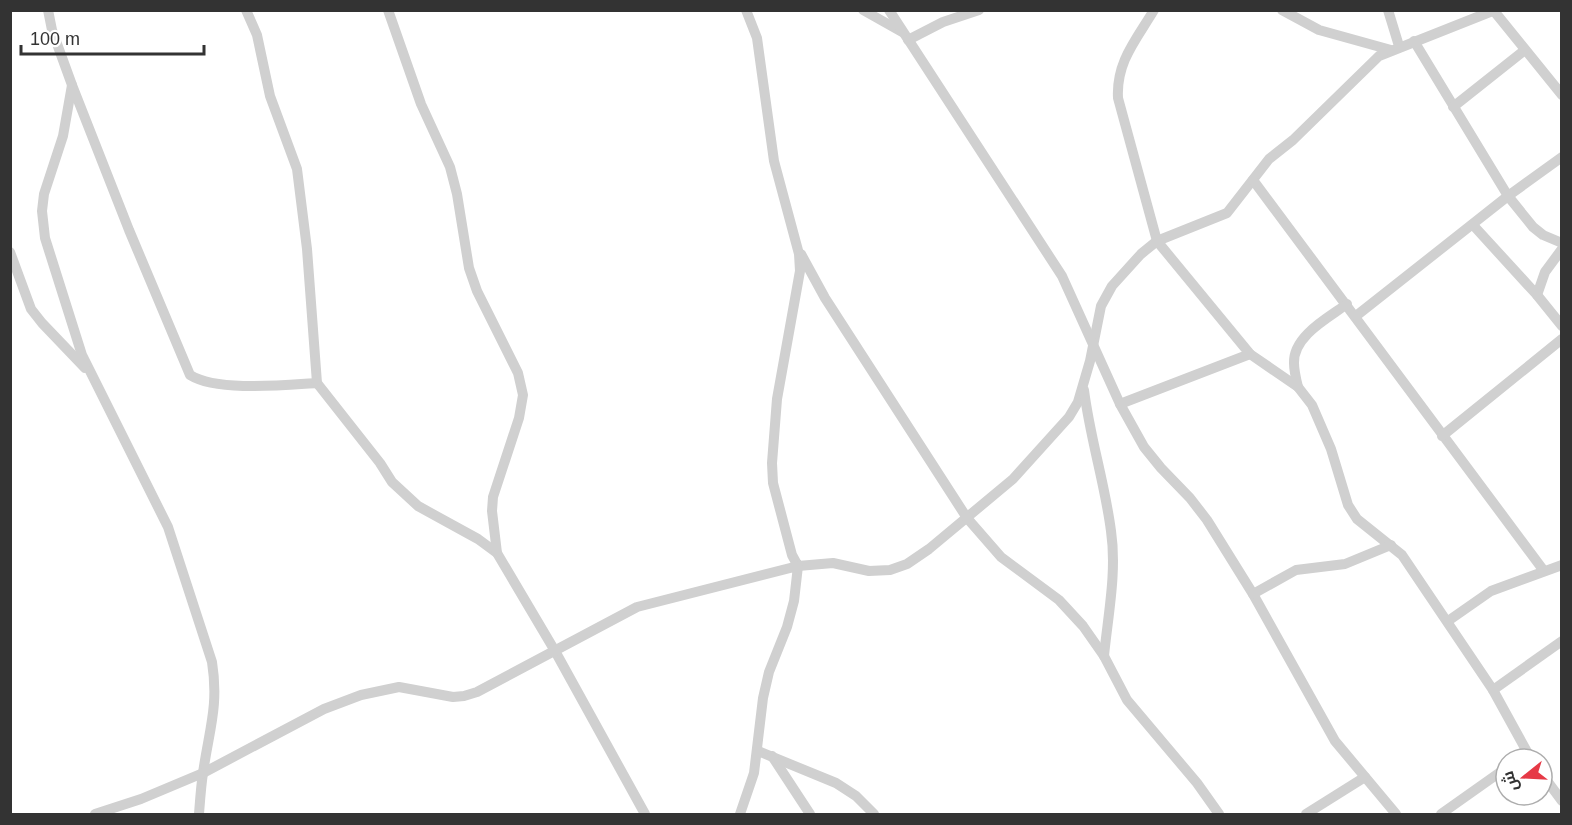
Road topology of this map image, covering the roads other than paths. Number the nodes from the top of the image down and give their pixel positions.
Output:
1 (48, 10) edge
2 (246, 10) edge
3 (388, 10) edge
4 (746, 10) edge
5 (863, 10) edge
6 (889, 10) edge
7 (979, 10) edge
8 (1154, 10) edge
9 (1282, 10) edge
10 (1388, 10) edge
11 (1494, 11) edge
12 (906, 37) junction
13 (1414, 41) junction
14 (1395, 48) junction
15 (1525, 50) junction
16 (72, 85) junction
17 (1562, 95) edge
18 (1453, 107) junction
19 (1562, 157) edge
20 (1253, 180) junction
21 (1508, 196) junction
22 (1473, 225) junction
23 (1157, 241) junction
24 (1562, 243) edge
25 (796, 244) junction
26 (1562, 249) edge
27 (10, 252) edge
28 (1537, 295) junction
29 (1347, 304) junction
30 (1356, 316) junction
31 (1562, 326) edge
32 (1562, 339) edge
33 (1094, 343) junction
34 (1250, 354) junction
35 (92, 375) junction
36 (317, 384) junction
37 (1084, 384) junction
38 (1298, 387) junction
39 (1120, 404) junction
40 (1442, 436) junction
41 (967, 518) junction
42 (1391, 545) junction
43 (497, 553) junction
44 (798, 566) junction
45 (1553, 567) edge
46 (1562, 578) edge
47 (1253, 594) junction
48 (1448, 621) junction
49 (1562, 641) edge
50 (555, 651) junction
51 (1104, 656) junction
52 (1493, 690) junction
53 (1521, 747) edge
54 (758, 751) junction
55 (772, 756) junction
56 (203, 773) junction
57 (1494, 776) edge
58 (1365, 777) junction
59 (95, 814) edge
60 (199, 814) edge
61 (645, 814) edge
62 (740, 814) edge
63 (810, 814) edge
64 (874, 814) edge
65 (1219, 814) edge
66 (1306, 814) edge
67 (1396, 814) edge
68 (1441, 814) edge

1 - 16 street
2 - 36 street
3 - 43 street
4 - 25 street
5 - 12 street
6 - 12 street
7 - 12 street
8 - 23 street
9 - 14 street
10 - 14 street
11 - 13 street
11 - 15 street
12 - 33 street
13 - 14 street
13 - 18 street
14 - 20 street
15 - 17 street
15 - 18 street
16 - 35 street
16 - 36 street
18 - 21 street
19 - 21 street
20 - 23 street
20 - 29 street
21 - 22 street
21 - 24 street
22 - 28 street
22 - 30 street
23 - 33 street
23 - 34 street
25 - 41 street
25 - 44 street
26 - 28 street
27 - 35 street
28 - 31 street
29 - 30 street
29 - 38 street
30 - 40 street
32 - 40 street
33 - 37 street
33 - 39 street
34 - 38 street
34 - 39 street
35 - 56 street
36 - 43 street
37 - 41 street
37 - 51 street
38 - 42 street
39 - 47 street
40 - 45 street
41 - 44 street
41 - 51 street
42 - 47 street
42 - 48 street
43 - 50 street
44 - 50 street
44 - 54 street
45 - 46 street
45 - 48 street
47 - 58 street
48 - 52 street
49 - 52 street
50 - 56 street
50 - 61 street
51 - 65 street
52 - 53 street
54 - 55 street
54 - 62 street
55 - 63 street
55 - 64 street
56 - 59 street
56 - 60 street
57 - 68 street
58 - 66 street
58 - 67 street

